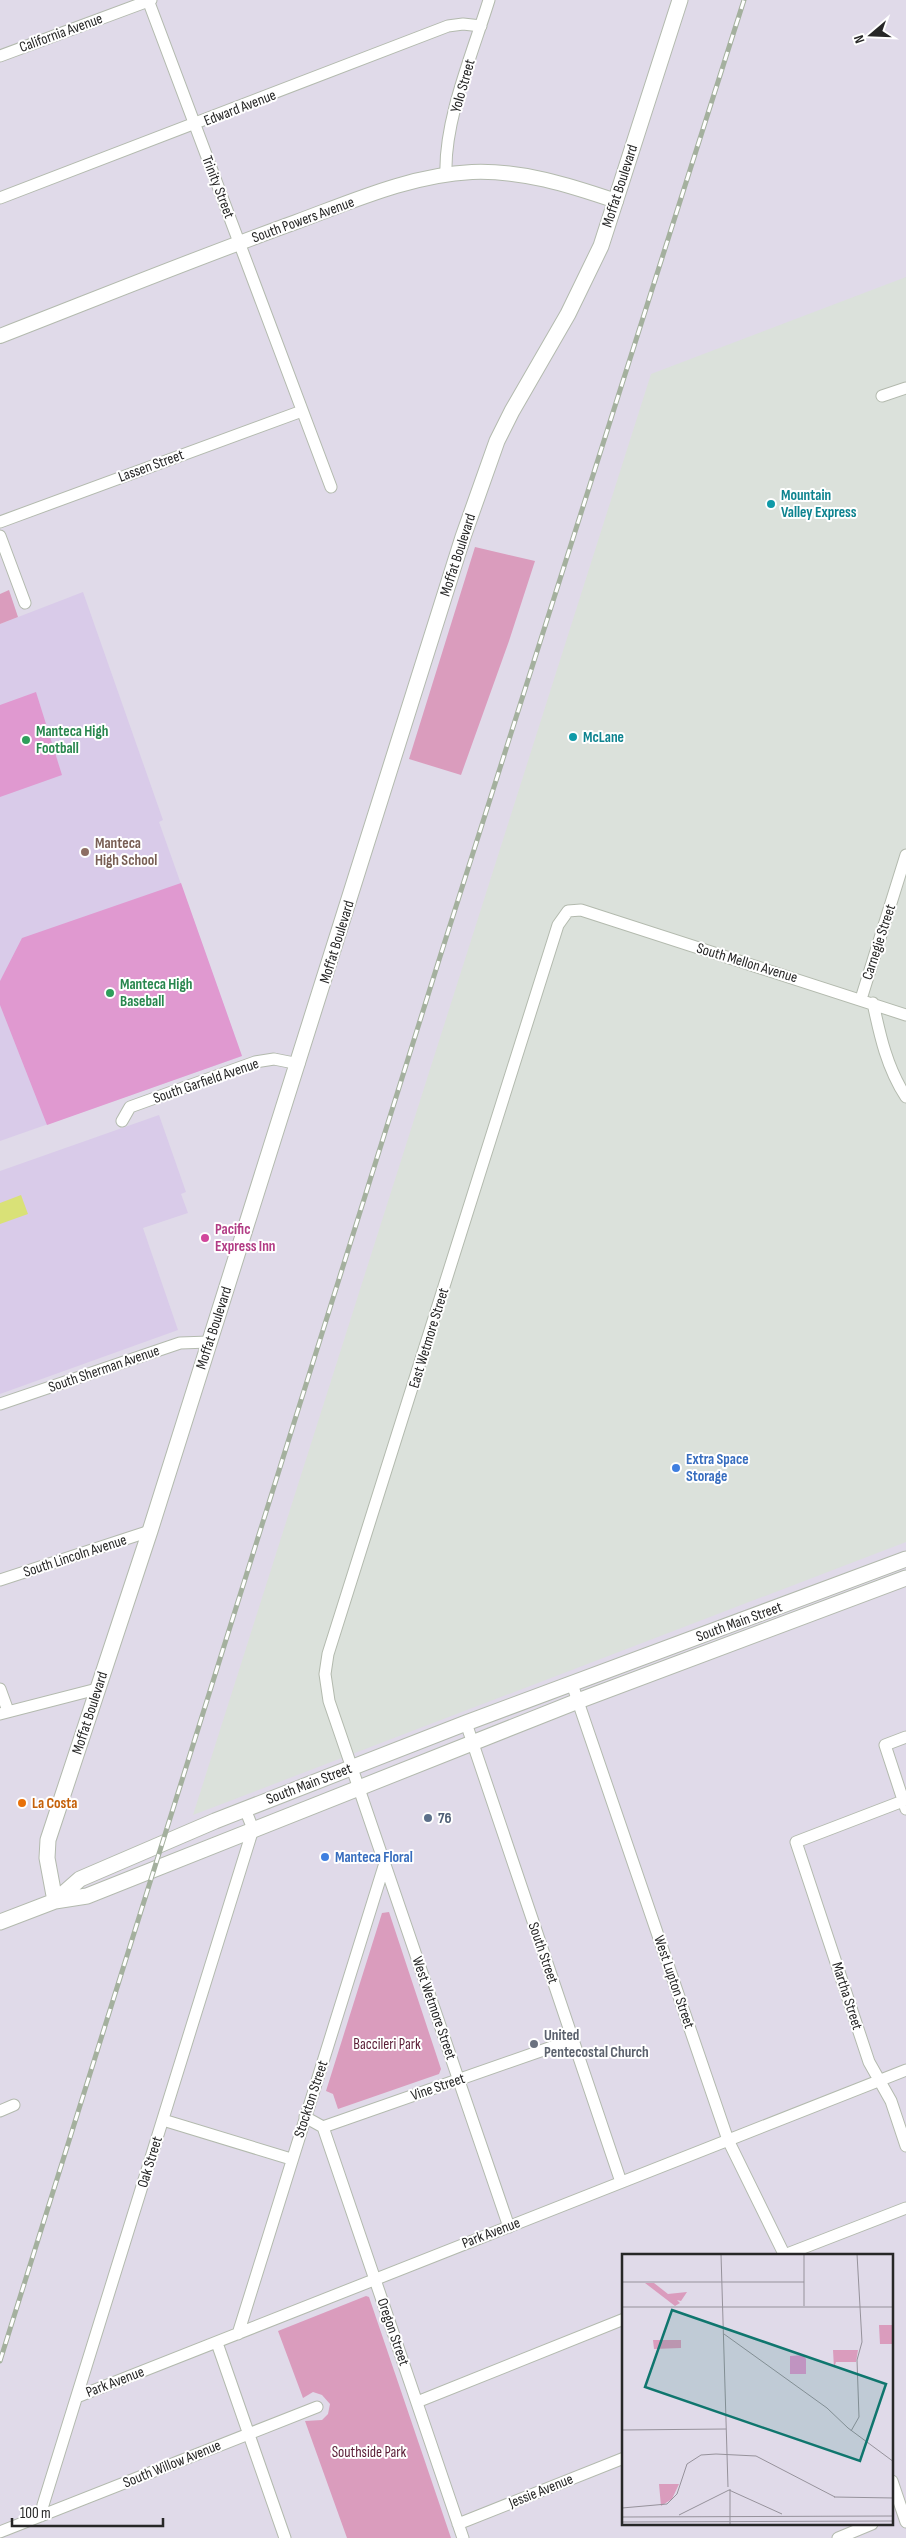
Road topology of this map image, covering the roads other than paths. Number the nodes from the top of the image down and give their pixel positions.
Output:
1 (149, 0) edge
2 (489, 0) edge
3 (680, 0) edge
4 (481, 26) junction
5 (0, 56) edge
6 (194, 126) junction
7 (446, 174) junction
8 (0, 198) edge
9 (616, 201) junction
10 (239, 243) junction
11 (0, 336) edge
12 (906, 388) edge
13 (882, 396) dead end
14 (302, 411) junction
15 (331, 487) dead end
16 (0, 522) edge
17 (0, 536) edge
18 (25, 603) dead end
19 (906, 855) edge
20 (589, 912) joint
21 (860, 999) junction
22 (873, 1003) junction
23 (906, 1015) edge
24 (299, 1064) junction
25 (906, 1097) edge
26 (122, 1121) dead end
27 (209, 1342) junction
28 (0, 1404) edge
29 (150, 1531) junction
30 (906, 1559) edge
31 (906, 1578) edge
32 (0, 1580) edge
33 (831, 1588) junction
34 (837, 1606) junction
35 (572, 1684) junction
36 (0, 1689) edge
37 (97, 1689) junction
38 (578, 1701) junction
39 (4, 1713) edge
40 (466, 1724) junction
41 (906, 1737) edge
42 (472, 1742) junction
43 (353, 1767) junction
44 (360, 1788) junction
45 (905, 1805) edge
46 (245, 1809) junction
47 (253, 1829) junction
48 (385, 1863) junction
49 (55, 1901) junction
50 (0, 1922) edge
51 (572, 2040) junction
52 (906, 2070) edge
53 (459, 2080) junction
54 (879, 2081) junction
55 (14, 2105) dead end
56 (0, 2111) edge
57 (305, 2116) junction
58 (163, 2120) junction
59 (322, 2127) junction
60 (728, 2140) junction
61 (906, 2146) edge
62 (291, 2159) junction
63 (621, 2182) junction
64 (906, 2208) edge
65 (509, 2227) junction
66 (784, 2254) edge
67 (787, 2254) edge
68 (375, 2280) junction
69 (622, 2320) edge
70 (238, 2334) junction
71 (217, 2342) junction
72 (77, 2397) junction
73 (417, 2402) junction
74 (317, 2407) dead end
75 (248, 2434) junction
76 (622, 2459) edge
77 (894, 2488) edge
78 (902, 2515) edge
79 (41, 2516) junction
80 (458, 2524) junction
81 (867, 2526) edge
82 (0, 2532) edge
83 (285, 2538) edge
84 (463, 2538) edge
85 (838, 2538) edge

1 - 5 street, California Avenue
1 - 6 street, Trinity Street
2 - 4 street, Yolo Street
3 - 9 main road, Moffat Boulevard
4 - 6 street, Edward Avenue
4 - 7 street, Yolo Street
6 - 8 street, Edward Avenue
6 - 10 street, Trinity Street
7 - 9 street, South Powers Avenue
7 - 10 street, South Powers Avenue
9 - 24 main road, Moffat Boulevard
10 - 11 street, South Powers Avenue
10 - 14 street, Trinity Street
12 - 13 street
14 - 15 street, Trinity Street
14 - 16 street, Lassen Street
17 - 18 street
19 - 21 street, Carnegie Street
20 - 21 street, South Mellon Avenue
20 - 43 street, East Wetmore Street
21 - 22 street, South Mellon Avenue
22 - 23 street, South Mellon Avenue
22 - 25 street
24 - 26 street, South Garfield Avenue
24 - 27 main road, Moffat Boulevard
27 - 28 street, South Sherman Avenue
27 - 29 main road, Moffat Boulevard
29 - 32 street, South Lincoln Avenue
29 - 37 main road, Moffat Boulevard
30 - 33 main road, South Main Street
31 - 34 main road, South Main Street
33 - 34 main road
33 - 35 main road, South Main Street
34 - 38 main road, South Main Street
35 - 38 street
35 - 40 main road, South Main Street
36 - 39 street
37 - 39 street
37 - 49 main road, Moffat Boulevard
38 - 42 main road, South Main Street
38 - 60 street, West Lupton Street
40 - 42 street, South Street
40 - 43 main road, South Main Street
41 - 45 street
42 - 44 main road, South Main Street
42 - 51 street, South Street
43 - 44 street, East Wetmore Street
43 - 46 main road, South Main Street
44 - 47 main road, South Main Street
44 - 48 street, West Wetmore Street
45 - 54 street, Martha Street
46 - 47 street
46 - 49 main road, South Main Street
47 - 49 main road, South Main Street
47 - 58 street, Oak Street
48 - 53 street, West Wetmore Street
48 - 57 street, Stockton Street
49 - 50 main road, South Main Street
51 - 53 street, Vine Street
51 - 63 street, South Street
52 - 54 street, Park Avenue
53 - 59 street, Vine Street
53 - 65 street, West Wetmore Street
54 - 60 street, Park Avenue
54 - 61 street, Martha Street
55 - 56 street
57 - 59 street
57 - 62 street, Stockton Street
58 - 62 street
58 - 72 street, Oak Street
59 - 68 street, Oregon Street
60 - 63 street, Park Avenue
60 - 66 street, West Lupton Street
62 - 70 street, Stockton Street
63 - 65 street, Park Avenue
64 - 67 street
65 - 68 street, Park Avenue
68 - 70 street, Park Avenue
68 - 73 street, Oregon Street
69 - 73 street
70 - 71 street, Park Avenue
71 - 72 street, Park Avenue
71 - 75 street
72 - 79 street, Oak Street
73 - 80 street, Oregon Street
74 - 75 street, South Willow Avenue
75 - 79 street, South Willow Avenue
75 - 83 street
76 - 80 street, Jessie Avenue
77 - 78 street
79 - 82 street, South Willow Avenue
80 - 84 street, Oregon Street
81 - 85 street

